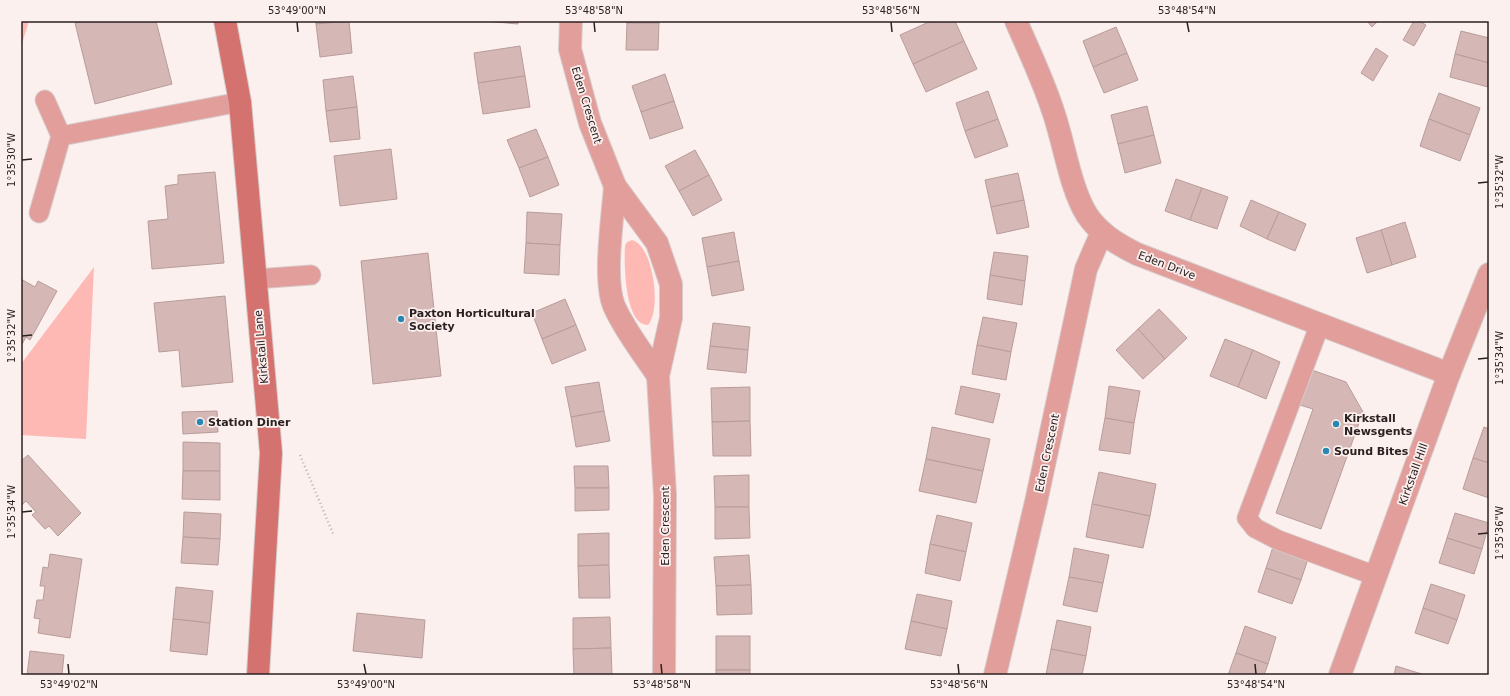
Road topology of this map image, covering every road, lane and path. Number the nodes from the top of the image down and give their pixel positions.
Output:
1 (224, 21) edge
2 (571, 21) edge
3 (1016, 21) edge
4 (45, 100) dead end
5 (240, 102) junction
6 (61, 136) junction
7 (615, 186) junction
8 (38, 213) dead end
9 (1102, 232) junction
10 (1489, 274) edge
11 (311, 275) dead end
12 (255, 279) junction
13 (1320, 324) junction
14 (1449, 374) junction
15 (658, 376) junction
16 (299, 452) dead end
17 (334, 536) dead end
18 (1376, 576) junction
19 (258, 675) edge
20 (664, 675) edge
21 (995, 675) edge
22 (1340, 675) edge

1 - 5 main road, Kirkstall Lane
2 - 7 street, Eden Crescent
3 - 9 street, Eden Drive
4 - 6 lane
5 - 6 lane
5 - 12 main road, Kirkstall Lane
6 - 8 lane
7 - 15 street, Eden Crescent
7 - 15 street, Eden Crescent
9 - 13 street, Eden Drive
9 - 21 street, Eden Crescent
10 - 14 street, Kirkstall Hill
11 - 12 lane
12 - 19 main road, Kirkstall Lane
13 - 14 street, Eden Drive
13 - 18 lane
14 - 18 street, Kirkstall Hill
15 - 20 street, Eden Crescent
16 - 17 path
18 - 22 street, Kirkstall Hill

